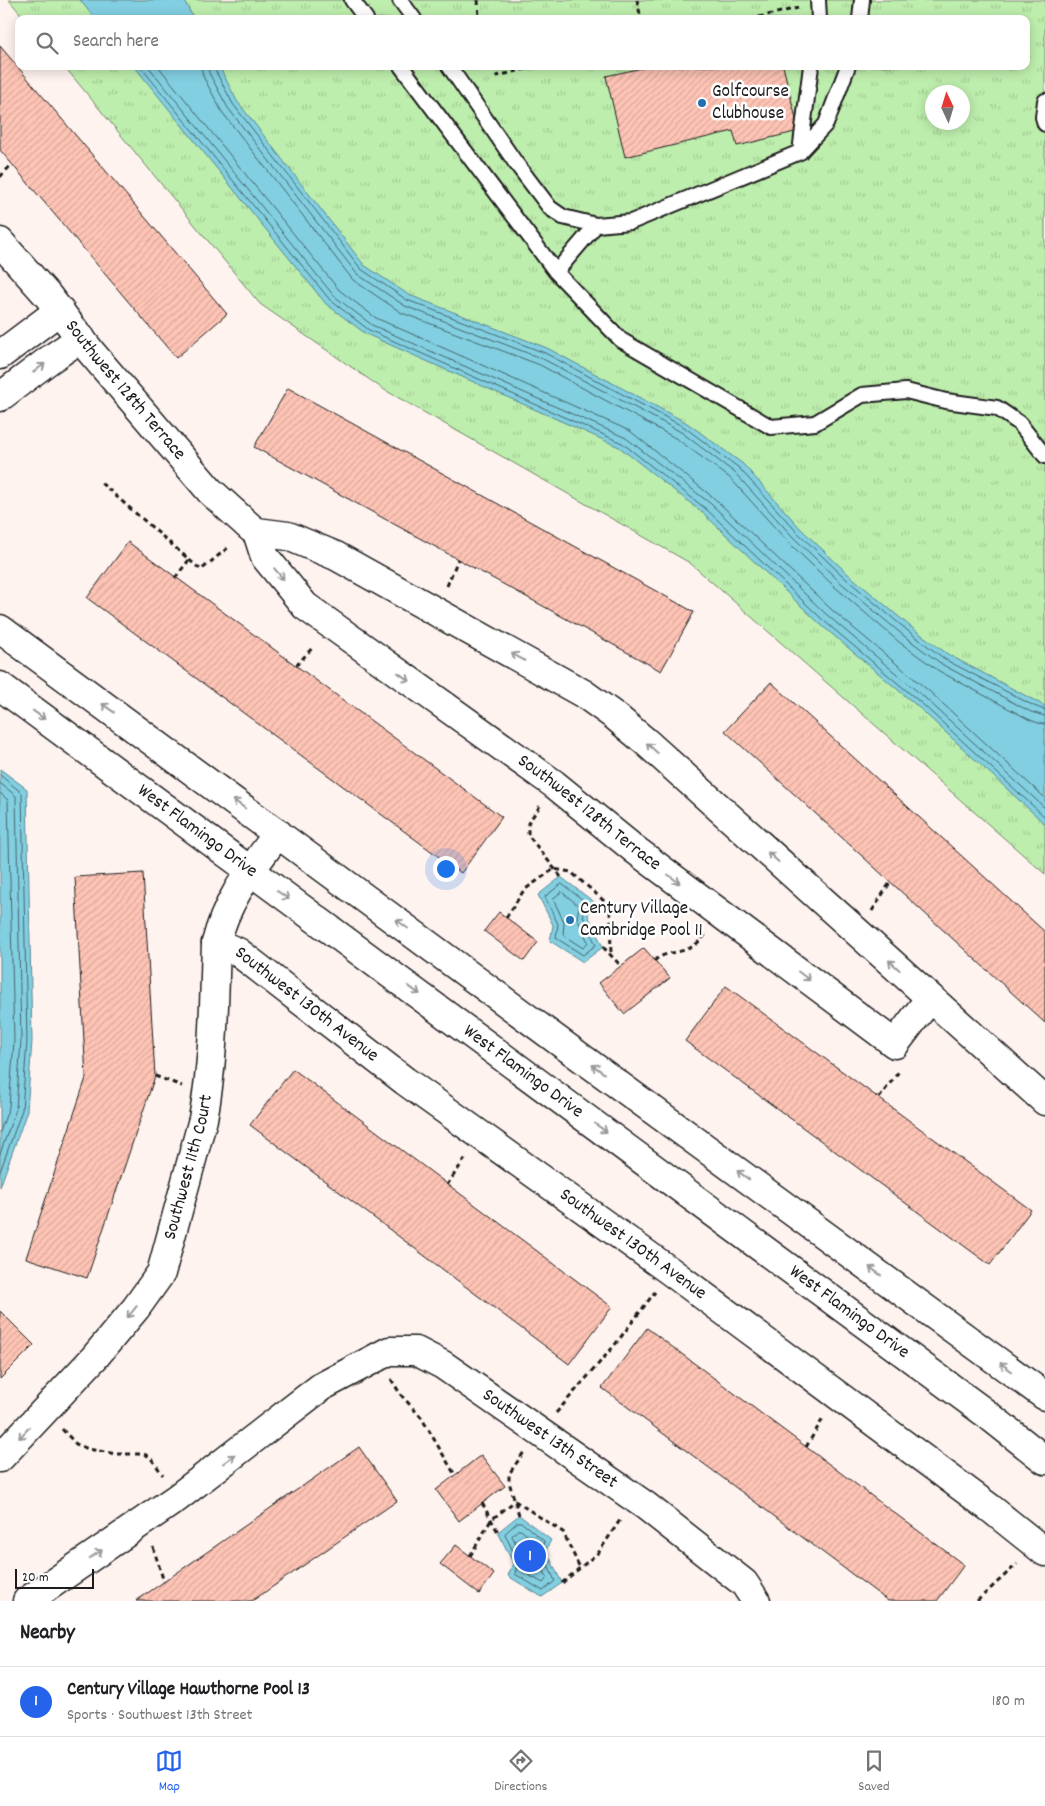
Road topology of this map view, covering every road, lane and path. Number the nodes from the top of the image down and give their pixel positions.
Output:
1 (352, 0) edge
2 (400, 0) edge
3 (478, 0) edge
4 (637, 0) edge
5 (818, 0) edge
6 (862, 0) edge
7 (800, 7) dead end
8 (363, 15) edge
9 (411, 15) edge
10 (479, 15) edge
11 (640, 15) edge
12 (767, 15) edge
13 (819, 15) edge
14 (860, 15) edge
15 (404, 70) edge
16 (452, 70) edge
17 (495, 70) edge
18 (522, 70) edge
19 (810, 70) edge
20 (846, 70) edge
21 (1045, 101) edge
22 (1045, 124) edge
23 (800, 152) junction
24 (12, 164) dead end
25 (0, 177) edge
26 (596, 225) junction
27 (0, 242) edge
28 (556, 272) junction
29 (60, 310) junction
30 (81, 338) junction
31 (0, 355) edge
32 (0, 397) edge
33 (1045, 456) edge
34 (101, 483) dead end
35 (254, 530) junction
36 (189, 560) junction
37 (175, 578) dead end
38 (0, 629) edge
39 (0, 686) edge
40 (554, 784) junction
41 (278, 832) junction
42 (554, 869) junction
43 (250, 872) junction
44 (561, 877) dead end
45 (890, 881) dead end
46 (721, 914) junction
47 (506, 918) dead end
48 (858, 933) junction
49 (216, 943) junction
50 (603, 947) dead end
51 (612, 956) junction
52 (654, 961) dead end
53 (621, 966) dead end
54 (930, 998) junction
55 (905, 1064) dead end
56 (879, 1098) dead end
57 (1045, 1101) edge
58 (481, 1136) junction
59 (447, 1184) dead end
60 (670, 1271) junction
61 (376, 1358) junction
62 (837, 1396) junction
63 (1045, 1396) edge
64 (44, 1411) junction
65 (540, 1431) junction
66 (806, 1446) dead end
67 (0, 1458) edge
68 (1045, 1460) edge
69 (455, 1475) dead end
70 (178, 1498) junction
71 (635, 1499) junction
72 (515, 1501) junction
73 (482, 1503) dead end
74 (519, 1515) dead end
75 (491, 1520) junction
76 (139, 1525) junction
77 (498, 1532) dead end
78 (1042, 1549) edge
79 (470, 1556) dead end
80 (580, 1568) junction
81 (164, 1582) dead end
82 (562, 1583) dead end
83 (27, 1601) edge
84 (756, 1601) edge
85 (977, 1601) edge

1 - 8 lane
2 - 9 lane
3 - 10 path
4 - 11 path
5 - 13 lane
6 - 14 lane
7 - 12 path
15 - 28 lane
16 - 26 lane
17 - 18 path
19 - 23 lane
20 - 23 lane
21 - 22 lane
23 - 26 lane
24 - 25 path
26 - 28 lane
27 - 29 street, Southwest 128th Terrace
28 - 33 lane
29 - 30 street, Southwest 128th Terrace
29 - 31 street
32 -> 30 street
30 - 35 street, Southwest 128th Terrace
34 - 36 path
35 - 36 path
35 -> 40 street, Southwest 128th Terrace
48 -> 35 street
36 - 37 path
41 -> 38 street
39 -> 43 street, West Flamingo Drive
40 - 42 path
40 -> 46 street, Southwest 128th Terrace
41 - 43 street, Southwest 11th Court
63 -> 41 street
42 - 44 path
42 - 47 path
42 - 51 path
43 - 49 street, Southwest 11th Court
43 -> 68 street, West Flamingo Drive
45 - 48 path
46 - 52 path
46 -> 54 street, Southwest 128th Terrace
54 -> 48 street
49 - 58 street, Southwest 130th Avenue
49 -> 64 street, Southwest 11th Court
50 - 51 path
51 - 53 path
54 - 57 street
55 - 56 path
58 - 59 path
58 - 60 street, Southwest 130th Avenue
60 - 62 street, Southwest 130th Avenue
60 - 65 path
61 - 65 street, Southwest 13th Street
61 - 69 path
70 -> 61 street, Southwest 13th Street
62 - 66 path
62 - 78 street, Southwest 130th Avenue
64 -> 67 street, Southwest 11th Court
64 - 70 path
65 - 71 street, Southwest 13th Street
65 - 72 path
70 - 76 street
71 - 80 path
71 - 84 street, Southwest 13th Street
72 - 74 path
72 - 75 path
72 - 80 path
73 - 75 path
75 - 77 path
75 - 79 path
76 - 81 path
83 -> 76 street
78 - 85 path
80 - 82 path

